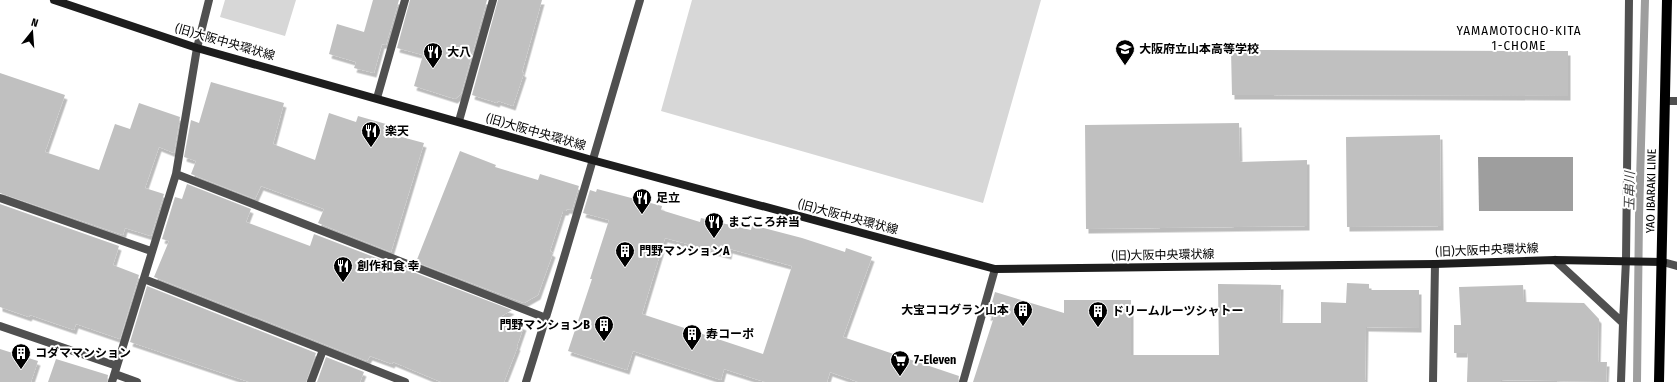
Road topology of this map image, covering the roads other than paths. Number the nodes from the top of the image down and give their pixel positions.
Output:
1 (54, 0) edge
2 (209, 0) edge
3 (405, 0) edge
4 (493, 0) edge
5 (640, 0) edge
6 (1629, 0) edge
7 (1667, 0) edge
8 (197, 48) junction
9 (376, 98) junction
10 (1666, 101) junction
11 (1677, 101) edge
12 (459, 122) junction
13 (592, 160) junction
14 (176, 174) junction
15 (0, 198) edge
16 (151, 251) junction
17 (1556, 260) junction
18 (1626, 260) junction
19 (1663, 262) junction
20 (1435, 264) junction
21 (1677, 266) edge
22 (995, 269) junction
23 (144, 279) junction
24 (546, 318) junction
25 (1623, 323) junction
26 (0, 326) edge
27 (323, 350) junction
28 (116, 370) junction
29 (112, 382) edge
30 (136, 382) edge
31 (311, 382) edge
32 (405, 382) edge
33 (526, 382) edge
34 (963, 382) edge
35 (1433, 382) edge
36 (1621, 382) edge
37 (1659, 382) edge

1 - 8 street, (旧)大阪中央環状線
2 - 8 street
3 - 9 street
4 - 12 street
5 - 13 street
6 - 18 street
7 - 10 main road, YAO IBARAKI LINE
8 - 9 street, (旧)大阪中央環状線
8 - 14 street
9 - 12 street, (旧)大阪中央環状線
10 - 11 street
10 - 19 main road, YAO IBARAKI LINE
12 - 13 street, (旧)大阪中央環状線
13 - 22 street, (旧)大阪中央環状線
13 - 24 street
14 - 16 street
14 - 24 street
15 - 16 street
16 - 23 street
17 - 18 street, (旧)大阪中央環状線
17 - 20 street, (旧)大阪中央環状線
17 - 25 street
18 - 19 street, (旧)大阪中央環状線
18 - 25 street
19 - 21 street
19 - 37 main road, YAO IBARAKI LINE
20 - 22 street, (旧)大阪中央環状線
20 - 35 street
22 - 34 street
23 - 27 street
23 - 28 street
24 - 33 street
25 - 36 street
26 - 28 street
27 - 31 street
27 - 32 street
28 - 29 street
28 - 30 street

